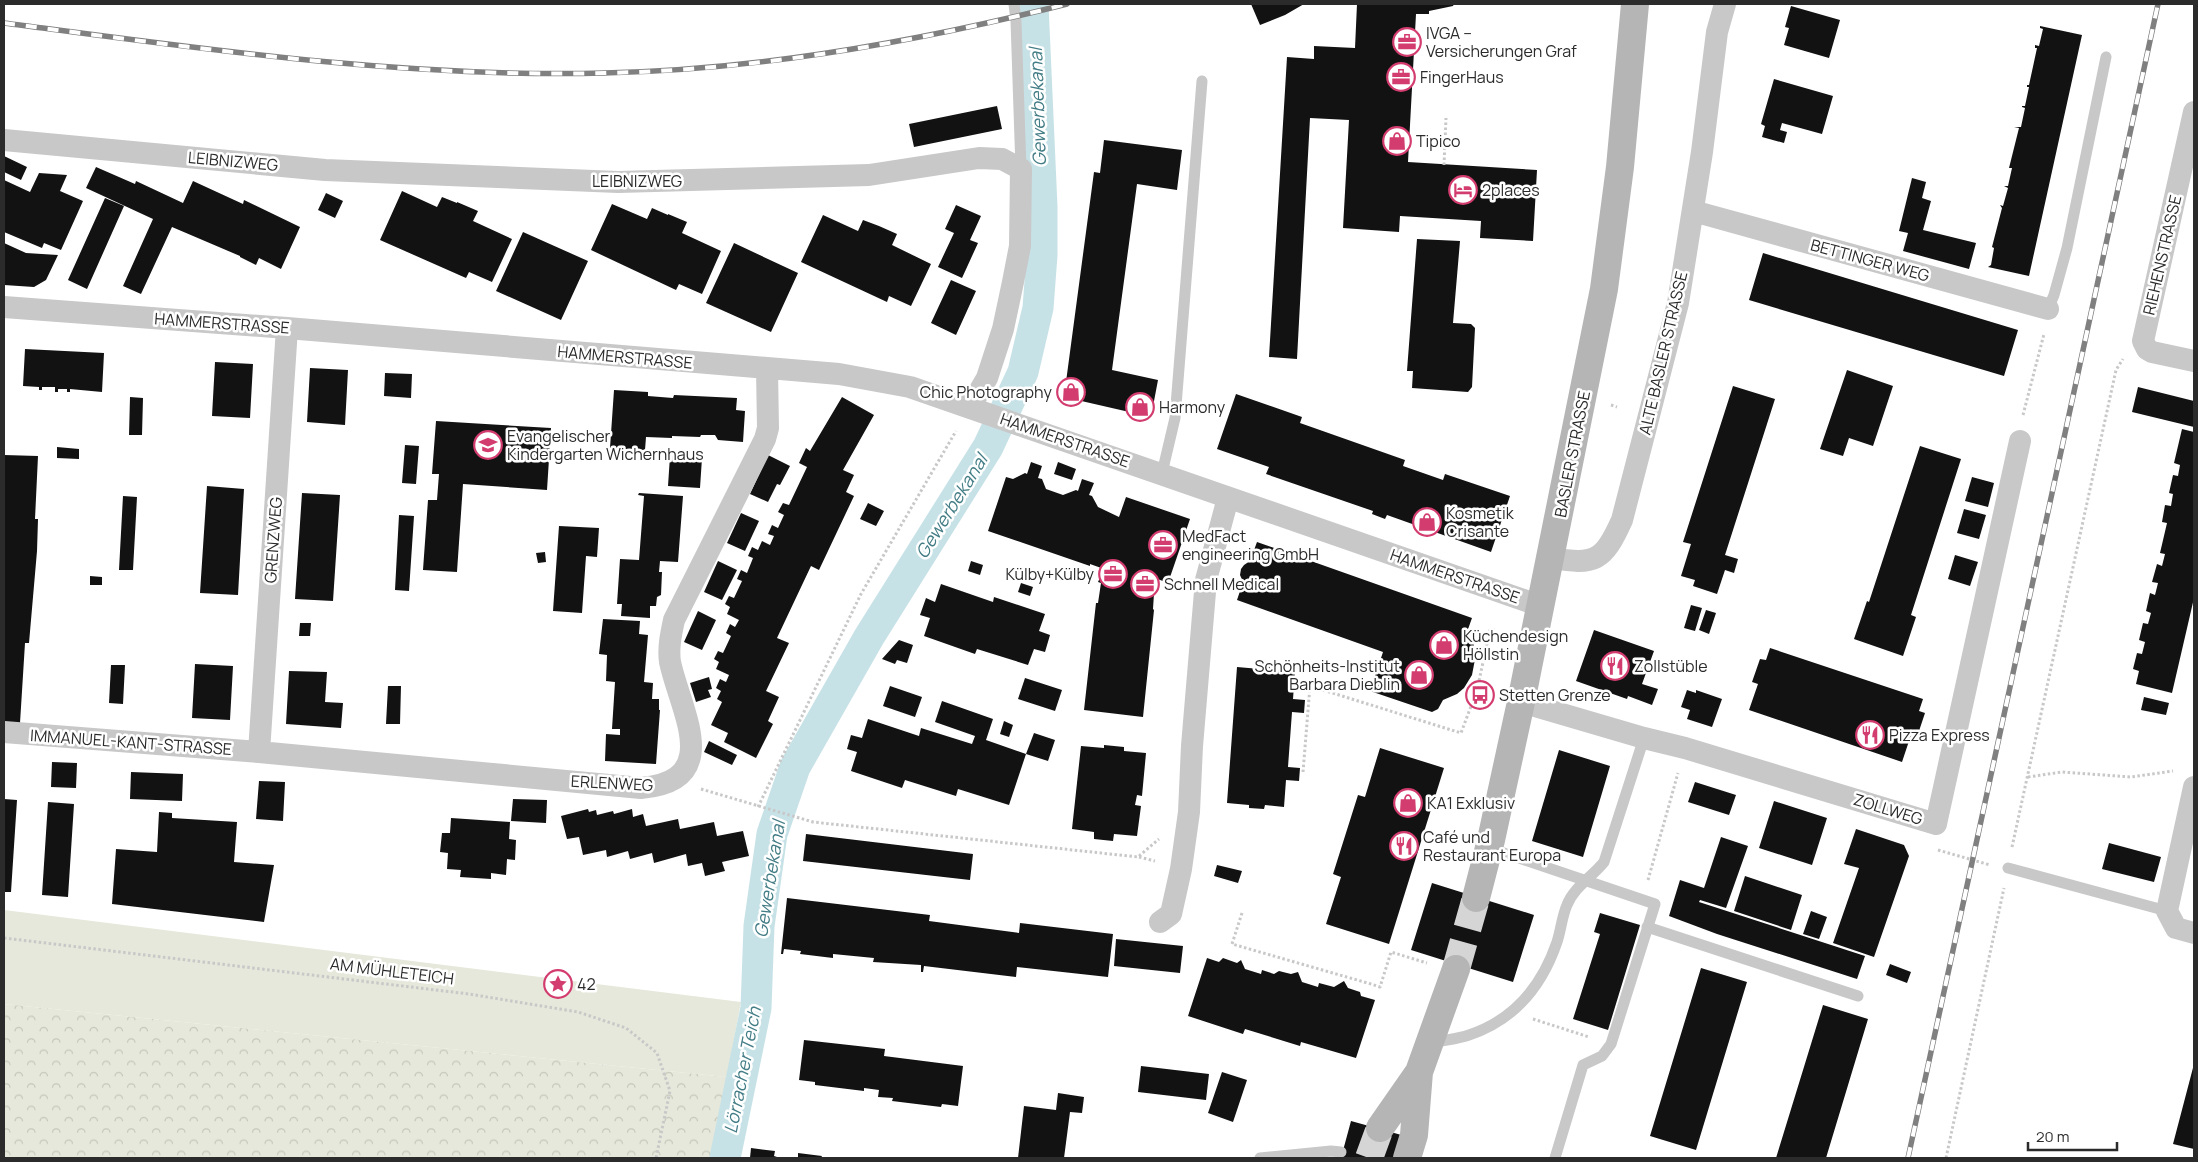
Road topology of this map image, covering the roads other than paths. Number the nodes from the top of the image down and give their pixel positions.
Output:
1 (1014, 4) edge
2 (1635, 4) edge
3 (1725, 4) edge
4 (2106, 57) dead end
5 (1202, 81) dead end
6 (2194, 112) edge
7 (4, 140) edge
8 (1021, 168) junction
9 (1693, 211) junction
10 (4, 307) edge
11 (2048, 308) joint
12 (287, 328) junction
13 (2194, 361) edge
14 (767, 369) junction
15 (977, 409) junction
16 (2020, 441) road end
17 (1162, 473) junction
18 (1228, 498) junction
19 (1551, 558) junction
20 (1541, 606) junction
21 (1521, 702) junction
22 (4, 732) edge
23 (1644, 738) junction
24 (259, 752) junction
25 (2194, 787) edge
26 (1489, 848) junction
27 (2008, 868) road end
28 (1585, 882) junction
29 (1476, 898) tunnel mouth
30 (2168, 911) junction
31 (1160, 922) dead end
32 (1647, 927) junction
33 (2194, 933) edge
34 (1455, 970) tunnel mouth
35 (1858, 996) dead end
36 (1430, 1043) junction
37 (1419, 1072) junction
38 (1381, 1126) tunnel mouth
39 (1411, 1146) edge
40 (1341, 1152) dead end
41 (1260, 1158) edge
42 (1555, 1158) edge

1 - 8 lane
2 - 19 main road, BASLER STRASSE
3 - 9 street, ALTE BASLER STRASSE
4 - 11 lane
5 - 17 lane
6 - 13 street, RIEHENSTRASSE
7 - 8 street, LEIBNIZWEG
8 - 15 street
9 - 11 street, BETTINGER WEG
9 - 19 street, ALTE BASLER STRASSE
10 - 12 street, HAMMERSTRASSE
12 - 14 street, HAMMERSTRASSE
12 - 24 street, GRENZWEG
14 - 15 street, HAMMERSTRASSE
14 - 24 street, ERLENWEG
15 - 17 street, HAMMERSTRASSE
16 - 23 street, ZOLLWEG
17 - 18 street, HAMMERSTRASSE
18 - 20 street, HAMMERSTRASSE
18 - 31 street
19 - 20 main road, BASLER STRASSE
20 - 21 main road, BASLER STRASSE
21 - 23 street, ZOLLWEG
21 - 26 main road, BASLER STRASSE
22 - 24 street, IMMANUEL-KANT-STRASSE
23 - 28 lane
25 - 30 street
26 - 28 lane
26 - 29 main road, BASLER STRASSE
27 - 30 lane
28 - 32 lane
28 - 36 lane
30 - 33 street
32 - 35 lane
32 - 42 lane
34 - 36 main road
36 - 37 main road
37 - 38 main road
37 - 39 main road
40 - 41 lane

